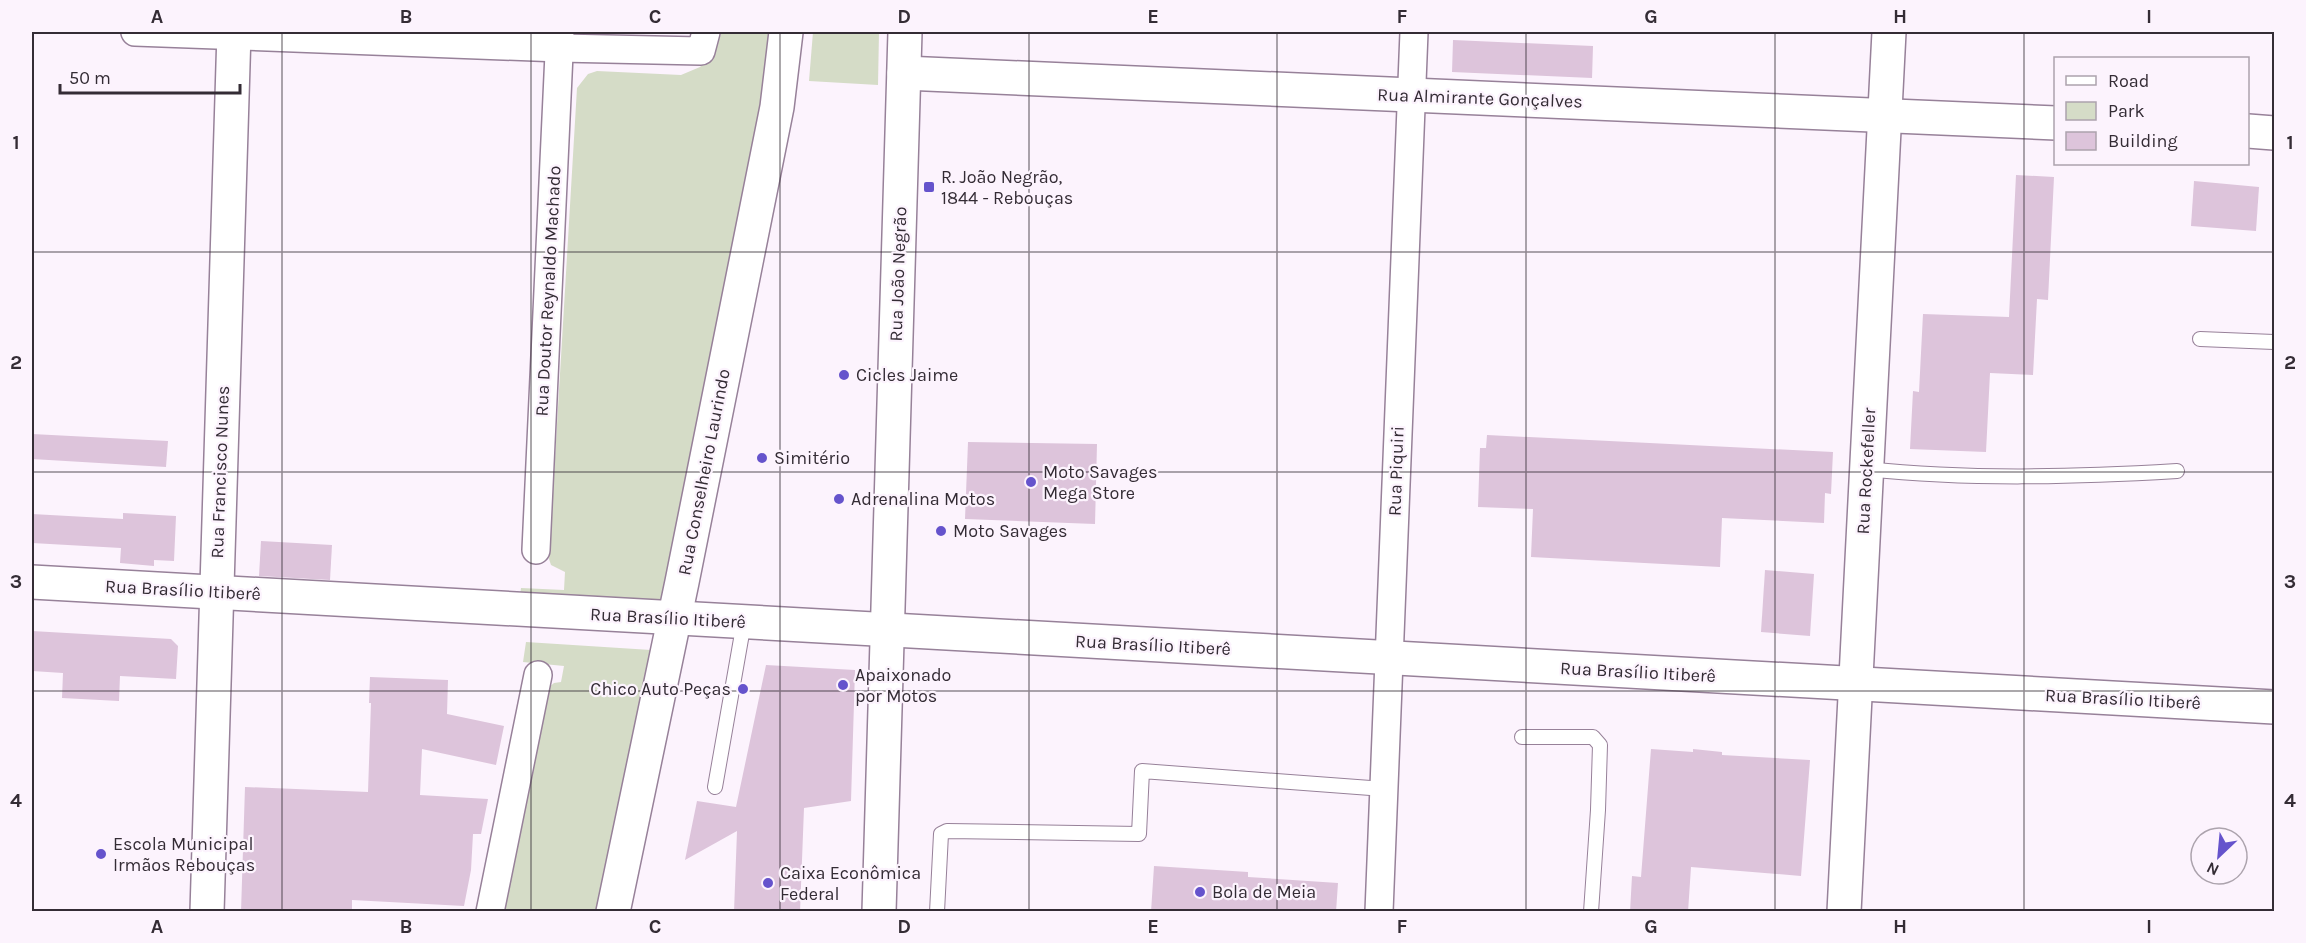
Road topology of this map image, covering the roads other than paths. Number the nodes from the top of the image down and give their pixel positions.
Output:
1 (135, 32) edge
2 (706, 32) edge
3 (786, 32) edge
4 (905, 32) edge
5 (1414, 32) edge
6 (1889, 32) edge
7 (233, 34) edge
8 (560, 40) edge
9 (904, 73) junction
10 (1412, 95) junction
11 (1885, 116) junction
12 (2054, 123) edge
13 (2249, 131) edge
14 (2274, 133) edge
15 (2200, 339) dead end
16 (2274, 342) edge
17 (1866, 469) junction
18 (2176, 471) dead end
19 (536, 550) dead end
20 (32, 582) edge
21 (217, 592) junction
22 (674, 618) junction
23 (744, 622) junction
24 (887, 630) junction
25 (1389, 658) junction
26 (538, 675) dead end
27 (1856, 684) junction
28 (2274, 707) edge
29 (1522, 737) dead end
30 (715, 787) dead end
31 (1383, 789) junction
32 (207, 912) edge
33 (490, 912) edge
34 (613, 912) edge
35 (879, 912) edge
36 (937, 912) edge
37 (1378, 912) edge
38 (1591, 912) edge
39 (1844, 912) edge

1 - 7 street
2 - 8 street
3 - 22 main road, Rua Conselheiro Laurindo
4 - 9 main road, Rua João Negrão
5 - 10 street, Rua Piquiri
6 - 11 main road, Rua Rockefeller
7 - 8 street
7 - 21 main road, Rua Francisco Nunes
8 - 19 street, Rua Doutor Reynaldo Machado
9 - 10 main road, Rua Almirante Gonçalves
9 - 24 main road, Rua João Negrão
10 - 11 main road, Rua Almirante Gonçalves
10 - 25 street, Rua Piquiri
11 - 12 main road, Rua Almirante Gonçalves
11 - 17 main road, Rua Rockefeller
13 - 14 main road
15 - 16 lane
17 - 18 lane
17 - 27 main road, Rua Rockefeller
20 - 21 main road, Rua Brasílio Itiberê
21 - 22 main road, Rua Brasílio Itiberê
21 - 32 main road, Rua Francisco Nunes
22 - 23 main road, Rua Brasílio Itiberê
22 - 34 main road, Rua Conselheiro Laurindo
23 - 24 main road, Rua Brasílio Itiberê
23 - 30 lane
24 - 25 main road, Rua Brasílio Itiberê
24 - 35 main road, Rua João Negrão
25 - 27 main road, Rua Brasílio Itiberê
25 - 31 street, Rua Piquiri
26 - 33 street
27 - 28 main road, Rua Brasílio Itiberê
27 - 39 main road, Rua Rockefeller
29 - 38 lane
31 - 36 lane
31 - 37 street, Rua Piquiri

